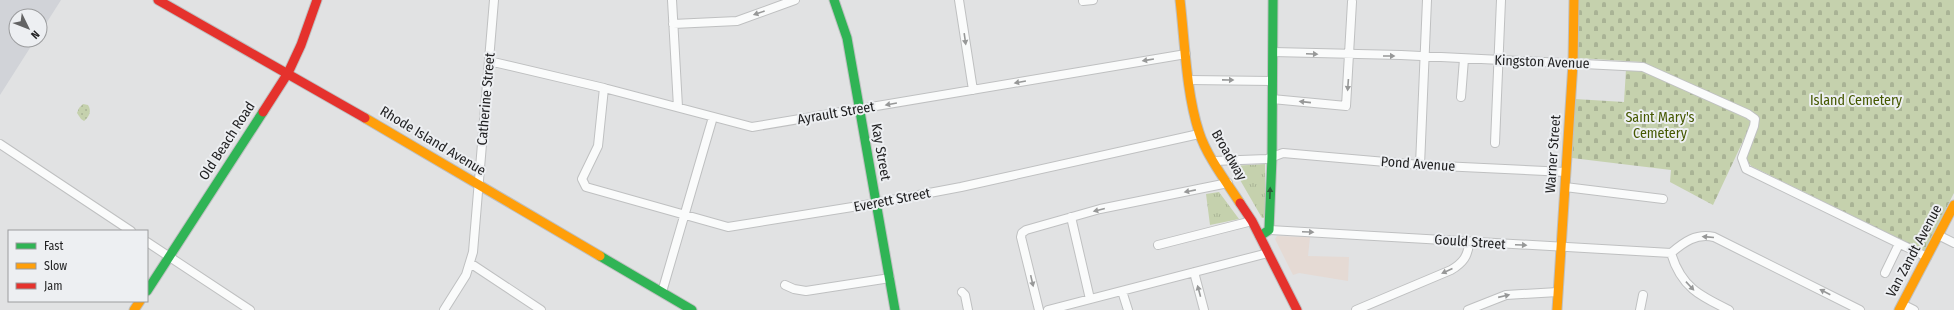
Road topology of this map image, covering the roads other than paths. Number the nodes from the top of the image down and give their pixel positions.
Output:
1 (158, 0) edge
2 (317, 0) edge
3 (494, 0) edge
4 (672, 0) edge
5 (795, 0) edge
6 (835, 0) edge
7 (959, 0) edge
8 (1093, 0) edge
9 (1180, 0) edge
10 (1273, 0) edge
11 (1427, 0) edge
12 (1501, 0) edge
13 (1574, 0) edge
14 (1083, 2) dead end
15 (1352, 2) dead end
16 (673, 24) junction
17 (1273, 52) junction
18 (1186, 54) junction
19 (1350, 56) junction
20 (1425, 57) junction
21 (1464, 59) junction
22 (1499, 60) junction
23 (489, 61) junction
24 (1572, 63) junction
25 (288, 73) junction
26 (1189, 80) junction
27 (1273, 81) junction
28 (604, 88) junction
29 (973, 90) junction
30 (1461, 97) dead end
31 (1272, 99) junction
32 (678, 107) junction
33 (860, 109) junction
34 (713, 117) junction
35 (1199, 134) junction
36 (1495, 143) dead end
37 (0, 144) edge
38 (1272, 157) junction
39 (1214, 161) junction
40 (1420, 165) junction
41 (1566, 172) junction
42 (1228, 183) junction
43 (478, 184) junction
44 (1564, 187) junction
45 (1663, 199) dead end
46 (877, 203) junction
47 (1954, 205) edge
48 (684, 215) junction
49 (1071, 217) junction
50 (1252, 222) junction
51 (129, 230) edge
52 (1269, 230) junction
53 (1938, 235) junction
54 (1260, 236) junction
55 (148, 243) edge
56 (1469, 243) junction
57 (1954, 243) edge
58 (1899, 244) junction
59 (1158, 245) dead end
60 (1561, 247) junction
61 (1268, 253) junction
62 (1671, 253) junction
63 (169, 257) junction
64 (1927, 257) junction
65 (470, 263) junction
66 (1194, 272) junction
67 (1884, 273) dead end
68 (890, 278) junction
69 (786, 285) dead end
70 (148, 289) edge
71 (1122, 291) junction
72 (662, 292) junction
73 (962, 292) dead end
74 (1558, 292) junction
75 (1643, 295) dead end
76 (1090, 299) junction
77 (1072, 307) edge
78 (1901, 307) edge
79 (250, 310) edge
80 (444, 310) edge
81 (542, 310) edge
82 (692, 310) edge
83 (895, 310) edge
84 (968, 310) edge
85 (1039, 310) edge
86 (1048, 310) edge
87 (1128, 310) edge
88 (1204, 310) edge
89 (1297, 310) edge
90 (1356, 310) edge
91 (1468, 310) edge
92 (1557, 310) edge
93 (1640, 310) edge
94 (1729, 310) edge
95 (1860, 310) edge
96 (1914, 310) edge

1 - 25 street, Rhode Island Avenue
2 - 25 street, Old Beach Road
3 - 23 street, Catherine Street
4 - 16 street
5 -> 16 street
6 - 33 street, Kay Street
7 -> 29 street
8 - 14 street
9 - 18 street, Broadway
10 - 17 street
11 - 20 street
12 - 22 street
13 - 24 street, Warner Street
15 - 19 street
16 - 32 street
17 -> 19 street, Kingston Avenue
17 - 27 street
18 - 26 street, Broadway
18 -> 29 street, Ayrault Street
19 -> 20 street, Kingston Avenue
19 -> 31 street
20 - 21 street, Kingston Avenue
20 - 40 street
21 - 22 street, Kingston Avenue
21 - 30 street
22 - 24 street, Kingston Avenue
22 - 36 street
23 - 28 street, Ayrault Street
23 - 43 street, Catherine Street
24 - 41 street, Warner Street
24 - 58 street, Kingston Avenue
25 - 43 street, Rhode Island Avenue
25 - 63 street, Old Beach Road
26 -> 27 street
26 - 35 street, Broadway
27 - 31 street
28 - 32 street, Ayrault Street
28 - 48 street, Everett Street
29 -> 33 street, Ayrault Street
31 - 38 street
32 - 34 street, Ayrault Street
33 - 34 street, Ayrault Street
33 - 46 street, Kay Street
34 - 48 street
35 - 39 street, Broadway
35 - 46 street, Everett Street
37 - 51 street
38 - 39 street, Pond Avenue
38 - 40 street, Pond Avenue
52 -> 38 street
39 - 42 street, Broadway
40 - 41 street, Pond Avenue
41 - 44 street, Warner Street
42 -> 49 street
42 - 50 street, Broadway
43 - 65 street, Catherine Street
43 - 72 street, Rhode Island Avenue
44 - 45 street
44 - 60 street, Warner Street
46 - 48 street, Everett Street
46 - 68 street, Kay Street
47 - 53 street, Van Zandt Avenue
48 - 72 street
49 - 76 street
49 -> 85 street
50 - 54 street, Broadway
50 - 59 street
52 - 54 street
52 -> 56 street, Gould Street
53 - 57 street
53 - 64 street, Van Zandt Avenue
54 - 61 street, Broadway
55 - 63 street
56 -> 60 street, Gould Street
56 -> 90 street
58 - 64 street
58 - 67 street
60 - 62 street, Gould Street
60 - 74 street, Warner Street
61 - 66 street
61 - 89 street, Broadway
62 -> 94 street
95 -> 62 street
63 - 70 street, Old Beach Road
63 - 79 street
64 - 78 street, Van Zandt Avenue
65 - 80 street, Catherine Street
65 - 81 street
66 - 71 street
88 -> 66 street
68 - 69 street
68 - 83 street, Kay Street
71 - 76 street
71 - 87 street
72 - 82 street, Rhode Island Avenue
73 - 84 street
91 -> 74 street
74 - 92 street, Warner Street
75 - 93 street
76 - 77 street
77 - 86 street
78 - 96 street

